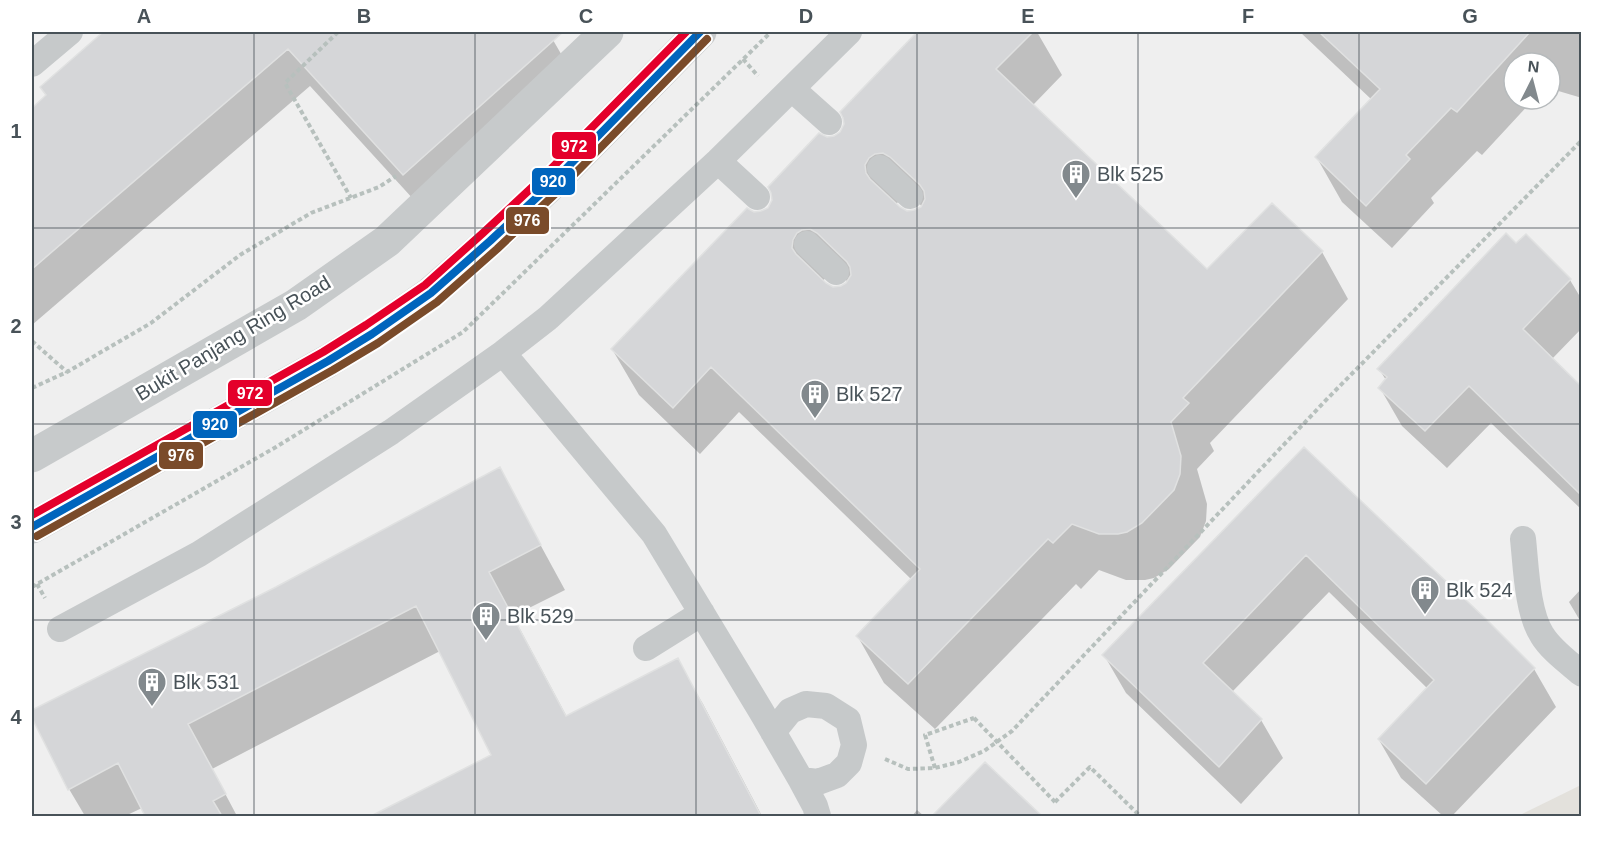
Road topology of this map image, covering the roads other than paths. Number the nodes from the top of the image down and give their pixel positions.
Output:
1 (70, 32) edge
2 (607, 32) edge
3 (700, 32) edge
4 (849, 32) edge
5 (32, 64) edge
6 (792, 89) junction
7 (829, 122) dead end
8 (718, 161) junction
9 (880, 168) dead end
10 (910, 196) dead end
11 (757, 197) dead end
12 (807, 244) dead end
13 (836, 272) dead end
14 (503, 353) junction
15 (32, 456) edge
16 (32, 527) edge
17 (1523, 539) dead end
18 (702, 613) junction
19 (60, 628) dead end
20 (646, 648) dead end
21 (1581, 674) edge
22 (773, 732) junction
23 (801, 780) junction
24 (818, 816) edge

1 - 5 lane
2 - 15 main road, Bukit Panjang Ring Road
3 - 16 main road
4 - 6 lane
6 - 7 lane
6 - 8 lane
8 - 11 lane
8 - 14 lane
9 - 10 lane
12 - 13 lane
14 - 18 lane
14 - 19 lane
17 - 21 lane
18 - 20 lane
18 - 22 lane
22 - 23 lane
22 - 23 lane
23 - 24 lane

